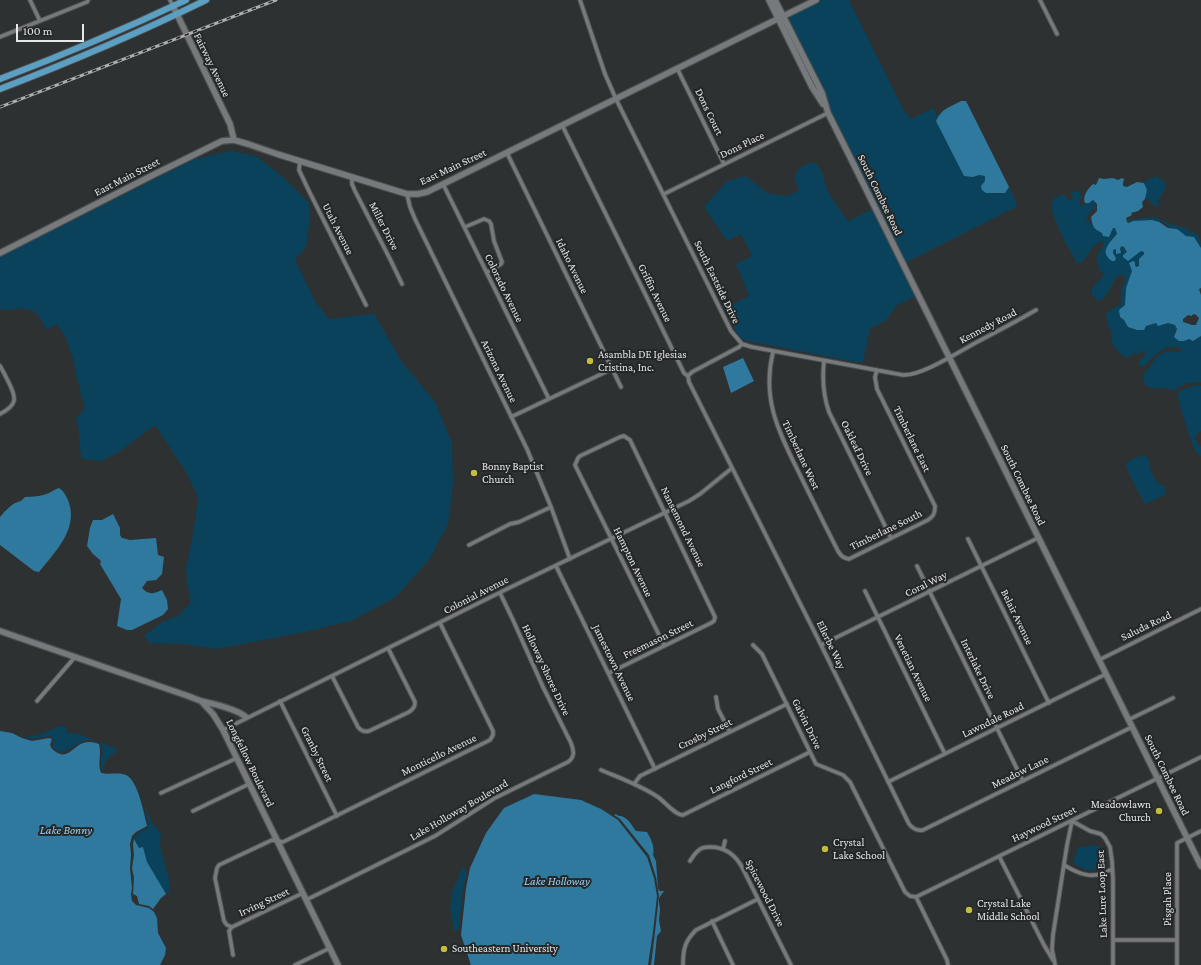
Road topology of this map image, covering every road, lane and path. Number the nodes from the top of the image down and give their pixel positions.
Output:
1 (30, 0) edge
2 (88, 0) edge
3 (186, 0) edge
4 (206, 0) edge
5 (580, 0) edge
6 (769, 0) edge
7 (776, 0) edge
8 (816, 0) edge
9 (1040, 0) edge
10 (172, 3) edge
11 (177, 14) junction
12 (781, 17) junction
13 (40, 21) junction
14 (1057, 34) dead end
15 (0, 37) edge
16 (66, 54) junction
17 (70, 62) junction
18 (677, 68) junction
19 (0, 79) edge
20 (0, 89) edge
21 (616, 99) junction
22 (828, 113) junction
23 (562, 125) junction
24 (234, 140) junction
25 (507, 153) junction
26 (300, 161) junction
27 (724, 164) junction
28 (352, 176) junction
29 (444, 184) junction
30 (407, 194) junction
31 (664, 194) junction
32 (465, 227) junction
33 (0, 253) edge
34 (487, 272) junction
35 (402, 284) dead end
36 (366, 305) dead end
37 (1036, 310) dead end
38 (742, 344) junction
39 (773, 352) junction
40 (949, 357) junction
41 (824, 361) junction
42 (0, 366) edge
43 (612, 369) junction
44 (878, 370) junction
45 (688, 376) junction
46 (620, 388) dead end
47 (548, 399) junction
48 (0, 414) edge
49 (511, 417) junction
50 (632, 444) joint
51 (732, 468) junction
52 (551, 507) junction
53 (665, 512) junction
54 (935, 514) joint
55 (891, 538) junction
56 (1038, 538) junction
57 (612, 539) junction
58 (968, 539) dead end
59 (469, 545) dead end
60 (570, 558) junction
61 (844, 558) joint
62 (556, 566) junction
63 (917, 566) dead end
64 (981, 566) junction
65 (865, 591) dead end
66 (929, 592) junction
67 (500, 593) junction
68 (1201, 609) edge
69 (878, 617) junction
70 (714, 620) joint
71 (440, 623) junction
72 (0, 631) edge
73 (664, 645) junction
74 (753, 645) dead end
75 (821, 645) junction
76 (388, 648) junction
77 (75, 657) junction
78 (1099, 660) junction
79 (609, 674) junction
80 (1106, 674) junction
81 (332, 676) junction
82 (716, 697) dead end
83 (1173, 698) dead end
84 (37, 701) dead end
85 (201, 701) junction
86 (280, 701) junction
87 (1049, 703) junction
88 (787, 704) junction
89 (246, 718) junction
90 (1128, 720) junction
91 (1132, 727) junction
92 (997, 729) junction
93 (223, 730) junction
94 (730, 732) junction
95 (810, 752) junction
96 (574, 754) joint
97 (945, 754) junction
98 (1201, 757) edge
99 (237, 758) junction
100 (655, 769) junction
101 (601, 770) dead end
102 (1158, 778) junction
103 (1023, 781) junction
104 (888, 782) junction
105 (249, 784) junction
106 (634, 784) junction
107 (161, 793) dead end
108 (193, 810) dead end
109 (337, 816) junction
110 (1072, 821) junction
111 (914, 829) joint
112 (1201, 831) edge
113 (1187, 838) junction
114 (278, 841) junction
115 (725, 841) dead end
116 (723, 849) junction
117 (999, 856) junction
118 (690, 861) dead end
119 (1064, 865) junction
120 (1201, 866) edge
121 (1112, 869) junction
122 (303, 893) junction
123 (916, 897) junction
124 (758, 899) junction
125 (306, 900) junction
126 (712, 921) junction
127 (232, 927) junction
128 (1113, 940) junction
129 (1177, 940) junction
130 (330, 948) junction
131 (233, 955) dead end
132 (295, 965) edge
133 (338, 965) edge
134 (682, 965) edge
135 (733, 965) edge
136 (790, 965) edge
137 (948, 965) edge
138 (1056, 965) edge
139 (1113, 965) edge
140 (1177, 965) edge

1 - 13 street
2 - 13 street
3 - 10 main road
4 - 11 main road
5 - 21 street, South Eastside Drive
6 - 12 main road
7 - 12 main road
8 - 12 main road, East Main Street
9 - 14 street
10 - 11 main road, Fairway Avenue
10 - 16 main road
11 - 17 main road
11 - 24 main road, Fairway Avenue
12 - 18 main road, East Main Street
12 - 22 main road, South Combee Road
13 - 15 street
16 - 17 main road
16 - 19 main road
17 - 20 main road
18 - 21 main road, East Main Street
18 - 27 street, Dons Court
21 - 23 main road, East Main Street
21 - 31 street, South Eastside Drive
22 - 27 street, Dons Place
22 - 40 main road, South Combee Road
23 - 25 main road, East Main Street
23 - 45 street, Griffin Avenue
24 - 26 main road, East Main Street
24 - 33 main road, East Main Street
25 - 29 main road, East Main Street
25 - 43 street, Idaho Avenue
26 - 28 main road, East Main Street
26 - 36 street, Utah Avenue
27 - 31 street, Dons Place
28 - 30 main road, East Main Street
28 - 35 street, Miller Drive
29 - 30 main road, East Main Street
29 - 32 street, Colorado Avenue
30 - 49 street, Arizona Avenue
31 - 38 street, South Eastside Drive
32 - 34 street, Colorado Avenue
32 - 34 street
34 - 47 street, Colorado Avenue
37 - 40 street, Kennedy Road
38 - 39 street
38 - 45 street
39 - 41 street
39 - 61 street, Timberlane West
40 - 44 street
40 - 56 main road, South Combee Road
41 - 44 street
41 - 55 street, Oakleaf Drive
42 - 48 street
43 - 46 street, Idaho Avenue
43 - 47 street
44 - 54 street, Timberlane East
45 - 51 street, Griffin Avenue
47 - 49 street
49 - 52 street, Arizona Avenue
50 - 53 street, Nansemond Avenue
50 - 57 street, Hampton Avenue
51 - 53 street, Colonial Avenue
51 - 75 street, Ellerbe Way
52 - 59 street
52 - 60 street, Arizona Avenue
53 - 57 street, Colonial Avenue
53 - 70 street, Nansemond Avenue
54 - 55 street, Timberlane South
55 - 61 street, Timberlane South
56 - 64 street, Coral Way
56 - 78 main road, South Combee Road
57 - 60 street, Colonial Avenue
57 - 73 street, Hampton Avenue
58 - 64 street, Belair Avenue
60 - 62 street, Colonial Avenue
62 - 67 street, Colonial Avenue
62 - 79 street, Jamestown Avenue
63 - 66 street, Interlake Drive
64 - 66 street, Coral Way
64 - 87 street, Belair Avenue
65 - 69 street, Venetian Avenue
66 - 69 street, Coral Way
66 - 92 street, Interlake Drive
67 - 71 street, Colonial Avenue
67 - 96 street, Holloway Shores Drive
68 - 78 street, Saluda Road
69 - 75 street, Coral Way
69 - 97 street, Venetian Avenue
70 - 73 street, Freemason Street
71 - 76 street, Colonial Avenue
71 - 109 street, Monticello Avenue
72 - 77 main road, Longfellow Boulevard
73 - 79 street, Freemason Street
74 - 88 street, Galvin Drive
75 - 104 street, Ellerbe Way
76 - 81 street, Colonial Avenue
76 - 81 street
77 - 84 street
77 - 85 main road, Longfellow Boulevard
78 - 80 main road, South Combee Road
79 - 100 street, Jamestown Avenue
80 - 87 street, Lawndale Road
80 - 90 main road, South Combee Road
81 - 86 street, Colonial Avenue
82 - 94 street
83 - 90 street
85 - 89 main road
85 - 93 main road, Longfellow Boulevard
86 - 89 street, Colonial Avenue
86 - 109 street, Granby Street
87 - 92 street, Lawndale Road
88 - 94 street, Crosby Street
88 - 95 street, Galvin Drive
89 - 93 street, Colonial Avenue
90 - 91 main road, South Combee Road
91 - 102 main road, South Combee Road
91 - 103 street, Meadow Lane
92 - 97 street, Lawndale Road
92 - 103 street, Interlake Drive
93 - 99 main road, Longfellow Boulevard
94 - 100 street, Crosby Street
95 - 106 street, Langford Street
95 - 123 street, Galvin Drive
96 - 125 street, Lake Holloway Boulevard
97 - 104 street, Lawndale Road
98 - 102 street, Haywood Street
99 - 105 main road, Longfellow Boulevard
99 - 107 street
100 - 106 street, Crosby Street
101 - 106 street
102 - 110 street, Haywood Street
102 - 113 main road, South Combee Road
103 - 111 street, Meadow Lane
104 - 111 street, Ellerbe Way
105 - 108 street
105 - 114 main road, Longfellow Boulevard
109 - 114 street, Monticello Avenue
110 - 117 street, Haywood Street
110 - 119 street
110 - 121 street, Lake Lure Loop East
112 - 113 street
113 - 120 main road, South Combee Road
113 - 129 street, Pisgah Place
114 - 122 main road, Longfellow Boulevard
114 - 127 street, Monticello Avenue
115 - 116 street
116 - 118 street
116 - 124 street, Spicewood Drive
117 - 123 street, Haywood Street
117 - 138 street
119 - 121 street
119 - 138 street
121 - 128 street, Lake Lure Loop East
122 - 125 main road, Longfellow Boulevard
122 - 127 street, Irving Street
123 - 137 street
124 - 126 street
124 - 136 street, Spicewood Drive
125 - 130 main road, Longfellow Boulevard
126 - 134 street
126 - 135 street
127 - 131 street
128 - 129 street
128 - 139 street, Lake Lure Loop East
129 - 140 street, Pisgah Place
130 - 132 street
130 - 133 main road, Longfellow Boulevard

